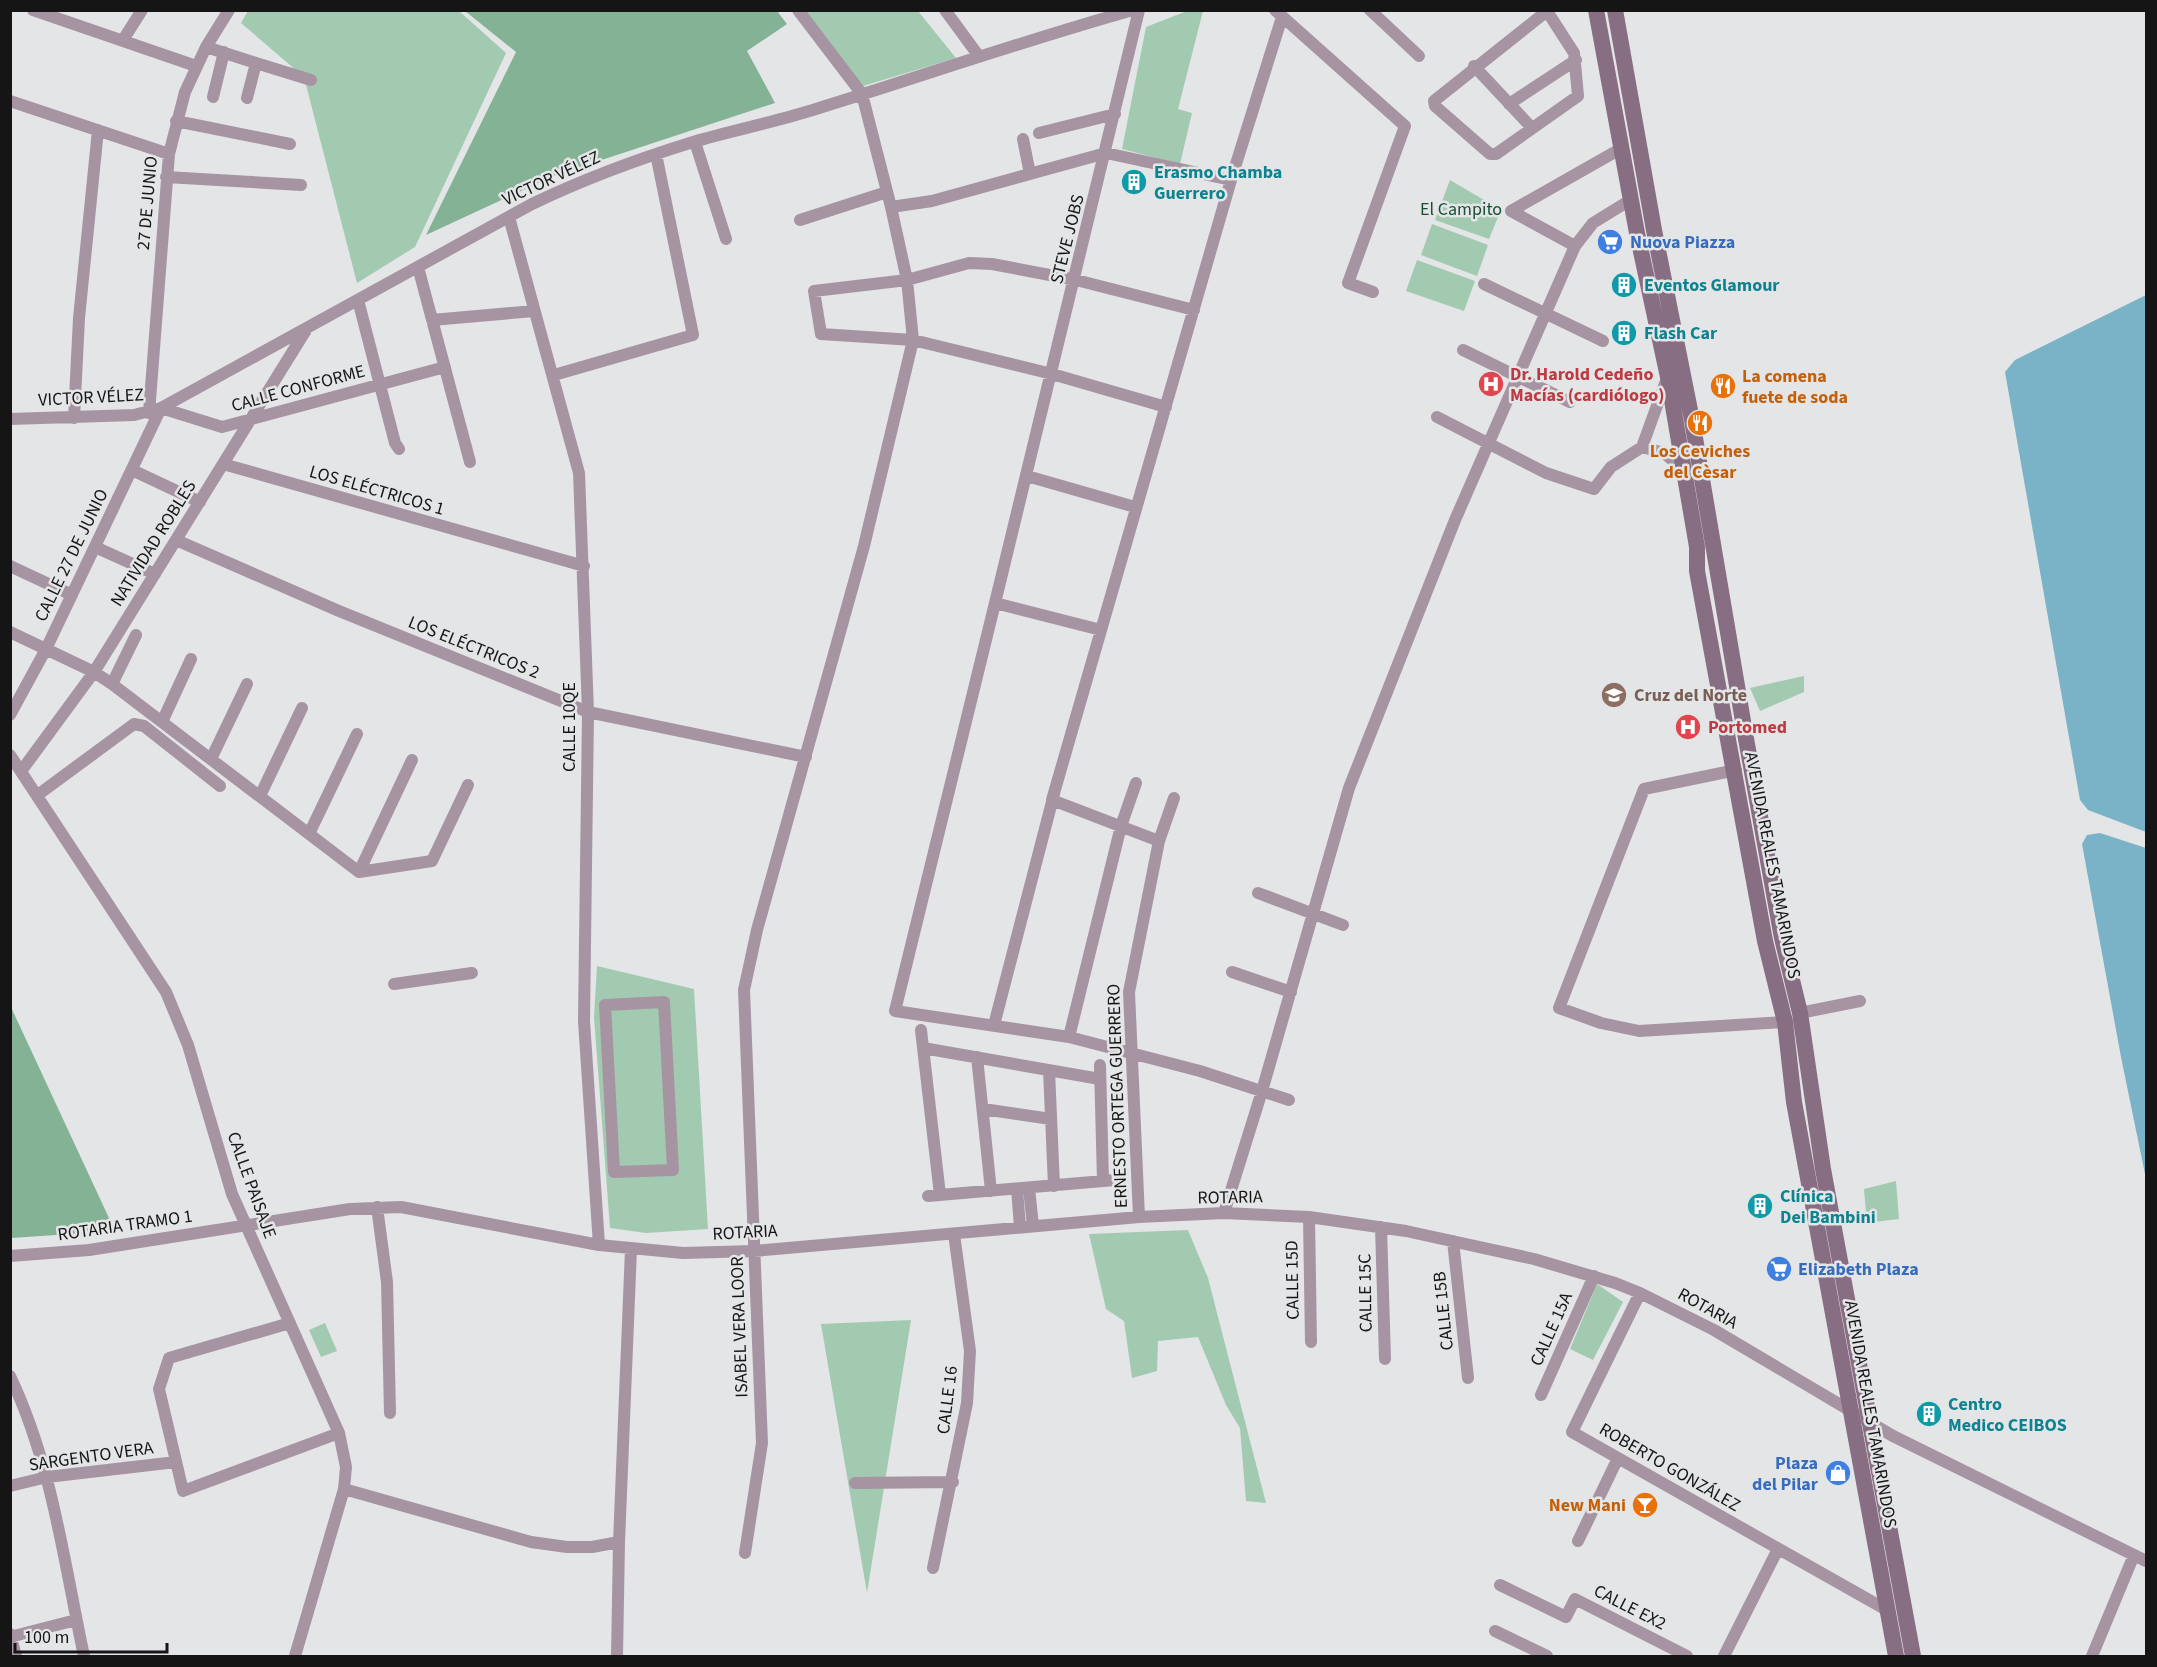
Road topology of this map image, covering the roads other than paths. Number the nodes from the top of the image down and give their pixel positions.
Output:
1 (33, 10) edge
2 (142, 10) edge
3 (229, 10) edge
4 (798, 10) edge
5 (945, 10) edge
6 (1133, 10) edge
7 (1139, 10) edge
8 (1370, 10) edge
9 (1596, 10) edge
10 (1615, 10) edge
11 (1547, 11) edge
12 (1279, 14) edge
13 (123, 40) junction
14 (206, 47) junction
15 (224, 52) junction
16 (978, 55) junction
17 (1419, 56) dead end
18 (1576, 60) junction
19 (256, 63) junction
20 (196, 66) junction
21 (1474, 66) junction
22 (311, 80) dead end
23 (862, 94) junction
24 (213, 96) dead end
25 (247, 98) dead end
26 (10, 101) edge
27 (1509, 104) junction
28 (1115, 114) junction
29 (176, 121) junction
30 (1532, 128) junction
31 (98, 130) junction
32 (1039, 133) dead end
33 (1023, 139) dead end
34 (695, 142) junction
35 (290, 144) dead end
36 (1622, 148) junction
37 (1106, 153) junction
38 (169, 154) junction
39 (656, 154) junction
40 (1030, 174) junction
41 (166, 177) junction
42 (1231, 180) junction
43 (301, 185) dead end
44 (887, 192) junction
45 (1632, 199) junction
46 (891, 207) junction
47 (509, 217) junction
48 (800, 220) dead end
49 (726, 238) dead end
50 (1575, 246) junction
51 (418, 267) junction
52 (1076, 279) junction
53 (907, 280) junction
54 (1484, 284) dead end
55 (1373, 292) dead end
56 (358, 300) junction
57 (1194, 310) junction
58 (534, 312) junction
59 (1546, 314) junction
60 (432, 320) junction
61 (306, 329) junction
62 (913, 340) junction
63 (1603, 341) dead end
64 (1463, 350) dead end
65 (445, 367) junction
66 (1052, 374) junction
67 (554, 375) junction
68 (1518, 376) junction
69 (1668, 377) junction
70 (380, 384) junction
71 (1570, 402) dead end
72 (1166, 407) junction
73 (155, 411) junction
74 (1437, 417) dead end
75 (74, 418) junction
76 (10, 419) edge
77 (250, 419) junction
78 (1692, 420) junction
79 (1676, 424) junction
80 (1489, 444) junction
81 (1642, 447) junction
82 (399, 449) dead end
83 (470, 462) dead end
84 (223, 464) junction
85 (132, 470) junction
86 (1684, 470) junction
87 (1027, 476) junction
88 (200, 502) junction
89 (1136, 507) junction
90 (176, 540) junction
91 (95, 547) junction
92 (10, 566) edge
93 (584, 566) junction
94 (155, 574) junction
95 (72, 595) junction
96 (995, 603) junction
97 (1101, 630) junction
98 (10, 632) edge
99 (136, 635) dead end
100 (46, 649) junction
101 (191, 659) dead end
102 (94, 672) junction
103 (112, 684) junction
104 (247, 684) dead end
105 (302, 708) dead end
106 (588, 712) junction
107 (10, 715) edge
108 (162, 722) junction
109 (357, 734) dead end
110 (1736, 735) junction
111 (10, 755) edge
112 (806, 757) junction
113 (211, 759) junction
114 (412, 760) dead end
115 (22, 770) junction
116 (1736, 770) junction
117 (1136, 783) dead end
118 (220, 786) dead end
119 (468, 786) dead end
120 (39, 794) junction
121 (260, 796) junction
122 (1174, 798) dead end
123 (1052, 800) junction
124 (1121, 826) junction
125 (309, 834) junction
126 (1159, 841) junction
127 (359, 872) junction
128 (1258, 893) dead end
129 (1311, 914) junction
130 (1343, 926) dead end
131 (1232, 972) dead end
132 (472, 973) dead end
133 (394, 984) dead end
134 (1291, 992) junction
135 (1860, 1001) dead end
136 (1800, 1013) junction
137 (1785, 1022) junction
138 (994, 1025) junction
139 (921, 1030) dead end
140 (1069, 1036) junction
141 (923, 1048) junction
142 (1131, 1054) junction
143 (977, 1057) junction
144 (1100, 1065) dead end
145 (1049, 1070) junction
146 (1100, 1079) junction
147 (1262, 1091) junction
148 (1289, 1100) dead end
149 (983, 1109) junction
150 (1051, 1119) junction
151 (1806, 1121) junction
152 (673, 1170) joint
153 (1054, 1186) junction
154 (1023, 1188) junction
155 (991, 1191) junction
156 (377, 1207) junction
157 (1224, 1213) junction
158 (1309, 1217) junction
159 (1138, 1218) junction
160 (245, 1225) junction
161 (1026, 1227) junction
162 (1381, 1227) junction
163 (954, 1234) junction
164 (1453, 1240) junction
165 (599, 1245) junction
166 (631, 1249) junction
167 (754, 1251) junction
168 (10, 1256) edge
169 (1594, 1276) junction
170 (1640, 1293) junction
171 (290, 1323) junction
172 (1311, 1342) dead end
173 (1385, 1359) dead end
174 (10, 1376) edge
175 (1468, 1378) dead end
176 (1542, 1395) dead end
177 (390, 1413) dead end
178 (1851, 1413) junction
179 (1872, 1424) junction
180 (339, 1433) junction
181 (1618, 1458) junction
182 (176, 1462) junction
183 (47, 1477) junction
184 (953, 1482) junction
185 (855, 1483) dead end
186 (10, 1486) edge
187 (344, 1489) junction
188 (1578, 1541) dead end
189 (619, 1542) junction
190 (1778, 1549) junction
191 (745, 1553) dead end
192 (2134, 1555) junction
193 (2146, 1561) edge
194 (933, 1568) dead end
195 (1500, 1585) dead end
196 (1885, 1609) junction
197 (76, 1620) junction
198 (1495, 1631) dead end
199 (11, 1636) edge
200 (16, 1656) edge
201 (84, 1656) edge
202 (295, 1656) edge
203 (617, 1656) edge
204 (1547, 1656) edge
205 (1687, 1656) edge
206 (1724, 1656) edge
207 (1896, 1656) edge
208 (1913, 1656) edge
209 (2092, 1656) edge

1 - 13 street
2 - 13 street
3 - 14 street, 27 DE JUNIO
4 - 23 street
5 - 16 street
6 - 16 street, VICTOR VÉLEZ
7 - 28 street, STEVE JOBS
8 - 17 street
9 - 36 main road, AVENIDA REALES TAMARINDOS
10 - 78 main road, AVENIDA REALES TAMARINDOS
11 - 18 street
11 - 21 street
12 - 42 street
12 - 55 street
13 - 20 street
14 - 15 street
14 - 20 street, 27 DE JUNIO
15 - 19 street
15 - 24 street
16 - 23 street, VICTOR VÉLEZ
18 - 27 street
18 - 30 street
19 - 22 street
19 - 25 street
20 - 29 street, 27 DE JUNIO
21 - 27 street
21 - 30 street
23 - 34 street, VICTOR VÉLEZ
23 - 44 street, ISABEL VERA LOOR
26 - 31 street
27 - 30 street
28 - 32 street
28 - 37 street, STEVE JOBS
29 - 35 street
29 - 38 street, 27 DE JUNIO
31 - 38 street
31 - 75 street
33 - 40 street
34 - 39 street, VICTOR VÉLEZ
34 - 49 street
36 - 45 main road, AVENIDA REALES TAMARINDOS
36 - 50 street
37 - 40 street
37 - 42 street
37 - 52 street, STEVE JOBS
38 - 41 street, 27 DE JUNIO
39 - 47 street, VICTOR VÉLEZ
39 - 67 street
40 - 46 street
41 - 43 street
41 - 73 street, 27 DE JUNIO
42 - 57 street
44 - 46 street, ISABEL VERA LOOR
44 - 48 street
45 - 50 street
45 - 69 main road, AVENIDA REALES TAMARINDOS
46 - 53 street, ISABEL VERA LOOR
47 - 51 street, VICTOR VÉLEZ
47 - 58 street, CALLE 10QE
50 - 59 street
51 - 56 street, VICTOR VÉLEZ
51 - 60 street
52 - 53 street
52 - 57 street
52 - 66 street, STEVE JOBS
53 - 62 street, ISABEL VERA LOOR
53 - 62 street
54 - 59 street
56 - 61 street, VICTOR VÉLEZ
56 - 70 street
57 - 72 street
58 - 60 street
58 - 67 street, CALLE 10QE
59 - 63 street
59 - 68 street
60 - 65 street
61 - 73 street, VICTOR VÉLEZ
61 - 77 street, NATIVIDAD ROBLES
62 - 66 street
62 - 112 street, ISABEL VERA LOOR
64 - 68 street
65 - 70 street, CALLE CONFORME
65 - 83 street
66 - 72 street
66 - 87 street, STEVE JOBS
67 - 93 street, CALLE 10QE
68 - 71 street
68 - 80 street
69 - 79 main road, AVENIDA REALES TAMARINDOS
69 - 81 street
70 - 77 street, CALLE CONFORME
70 - 82 street
72 - 89 street
73 - 75 street, VICTOR VÉLEZ
73 - 77 street, CALLE CONFORME
73 - 85 street, CALLE 27 DE JUNIO
74 - 80 street
75 - 76 street, VICTOR VÉLEZ
77 - 84 street, NATIVIDAD ROBLES
78 - 79 street
78 - 110 main road, AVENIDA REALES TAMARINDOS
79 - 86 main road, AVENIDA REALES TAMARINDOS
80 - 81 street
80 - 129 street
81 - 86 street
84 - 88 street, NATIVIDAD ROBLES
84 - 93 street, LOS ELÉCTRICOS 1
85 - 88 street
85 - 91 street, CALLE 27 DE JUNIO
86 - 110 main road, AVENIDA REALES TAMARINDOS
87 - 89 street
87 - 96 street, STEVE JOBS
88 - 90 street, NATIVIDAD ROBLES
89 - 97 street
90 - 94 street, NATIVIDAD ROBLES
90 - 106 street, LOS ELÉCTRICOS 2
91 - 94 street
91 - 95 street, CALLE 27 DE JUNIO
92 - 95 street
93 - 106 street, CALLE 10QE
94 - 102 street, NATIVIDAD ROBLES
95 - 100 street, CALLE 27 DE JUNIO
96 - 97 street
96 - 138 street, STEVE JOBS
97 - 123 street
98 - 100 street
99 - 103 street
100 - 102 street
100 - 107 street, CALLE 27 DE JUNIO
101 - 108 street
102 - 103 street
102 - 115 street, NATIVIDAD ROBLES
103 - 108 street
104 - 113 street
105 - 121 street
106 - 112 street, LOS ELÉCTRICOS 2
106 - 165 street, CALLE 10QE
108 - 113 street
109 - 125 street
110 - 116 main road, AVENIDA REALES TAMARINDOS
110 - 136 main road, AVENIDA REALES TAMARINDOS
111 - 115 street, CALLE PAISAJE
112 - 167 street, ISABEL VERA LOOR
113 - 121 street
114 - 127 street
115 - 120 street, CALLE PAISAJE
116 - 137 main road, AVENIDA REALES TAMARINDOS
116 - 137 street
117 - 124 street
118 - 120 street
119 - 127 street
120 - 160 street, CALLE PAISAJE
121 - 125 street
122 - 126 street, ERNESTO ORTEGA GUERRERO
123 - 124 street
123 - 138 street
124 - 126 street
124 - 140 street
125 - 127 street
126 - 142 street, ERNESTO ORTEGA GUERRERO
128 - 129 street
129 - 130 street
129 - 134 street
131 - 134 street
132 - 133 street
134 - 147 street
135 - 136 street
136 - 151 main road, AVENIDA REALES TAMARINDOS
137 - 151 main road, AVENIDA REALES TAMARINDOS
138 - 140 street
139 - 141 street
140 - 142 street
141 - 143 street
141 - 155 street
142 - 147 street
142 - 159 street, ERNESTO ORTEGA GUERRERO
143 - 145 street
143 - 149 street
144 - 146 street
145 - 146 street
145 - 150 street
146 - 153 street
147 - 148 street
147 - 157 street
149 - 150 street
149 - 155 street
150 - 153 street
151 - 178 main road, AVENIDA REALES TAMARINDOS
151 - 179 main road, AVENIDA REALES TAMARINDOS
152 - 152 street
153 - 154 street
154 - 155 street
154 - 161 street
156 - 160 street, ROTARIA
156 - 165 street, ROTARIA
156 - 177 street
157 - 158 street, ROTARIA
157 - 159 street, ROTARIA
158 - 162 street, ROTARIA
158 - 172 street, CALLE 15D
159 - 161 street, ROTARIA
160 - 168 street, ROTARIA TRAMO 1
160 - 171 street, CALLE PAISAJE
161 - 163 street, ROTARIA
162 - 164 street, ROTARIA
162 - 173 street, CALLE 15C
163 - 167 street, ROTARIA
163 - 184 street, CALLE 16
164 - 169 street, ROTARIA
164 - 175 street, CALLE 15B
165 - 166 street, ROTARIA
166 - 167 street, ROTARIA
166 - 189 street
167 - 191 street, ISABEL VERA LOOR
169 - 170 street, ROTARIA
169 - 176 street, CALLE 15A
170 - 178 street, ROTARIA
170 - 181 street, ROBERTO GONZÁLEZ
171 - 180 street, CALLE PAISAJE
171 - 182 street
174 - 183 street
178 - 179 street, ROTARIA
178 - 196 main road, AVENIDA REALES TAMARINDOS
179 - 192 street, ROTARIA
179 - 208 main road, AVENIDA REALES TAMARINDOS
180 - 182 street
180 - 187 street, CALLE PAISAJE
181 - 188 street
181 - 190 street, ROBERTO GONZÁLEZ
182 - 183 street, SARGENTO VERA
183 - 186 street, SARGENTO VERA
183 - 197 street
184 - 185 street
184 - 194 street, CALLE 16
187 - 189 street
187 - 202 street, CALLE PAISAJE
189 - 203 street
190 - 196 street, ROBERTO GONZÁLEZ
190 - 206 street
192 - 193 street, ROTARIA
192 - 209 street
195 - 205 street, CALLE EX2
196 - 207 main road, AVENIDA REALES TAMARINDOS
197 - 199 street
197 - 201 street
198 - 204 street
199 - 200 street

